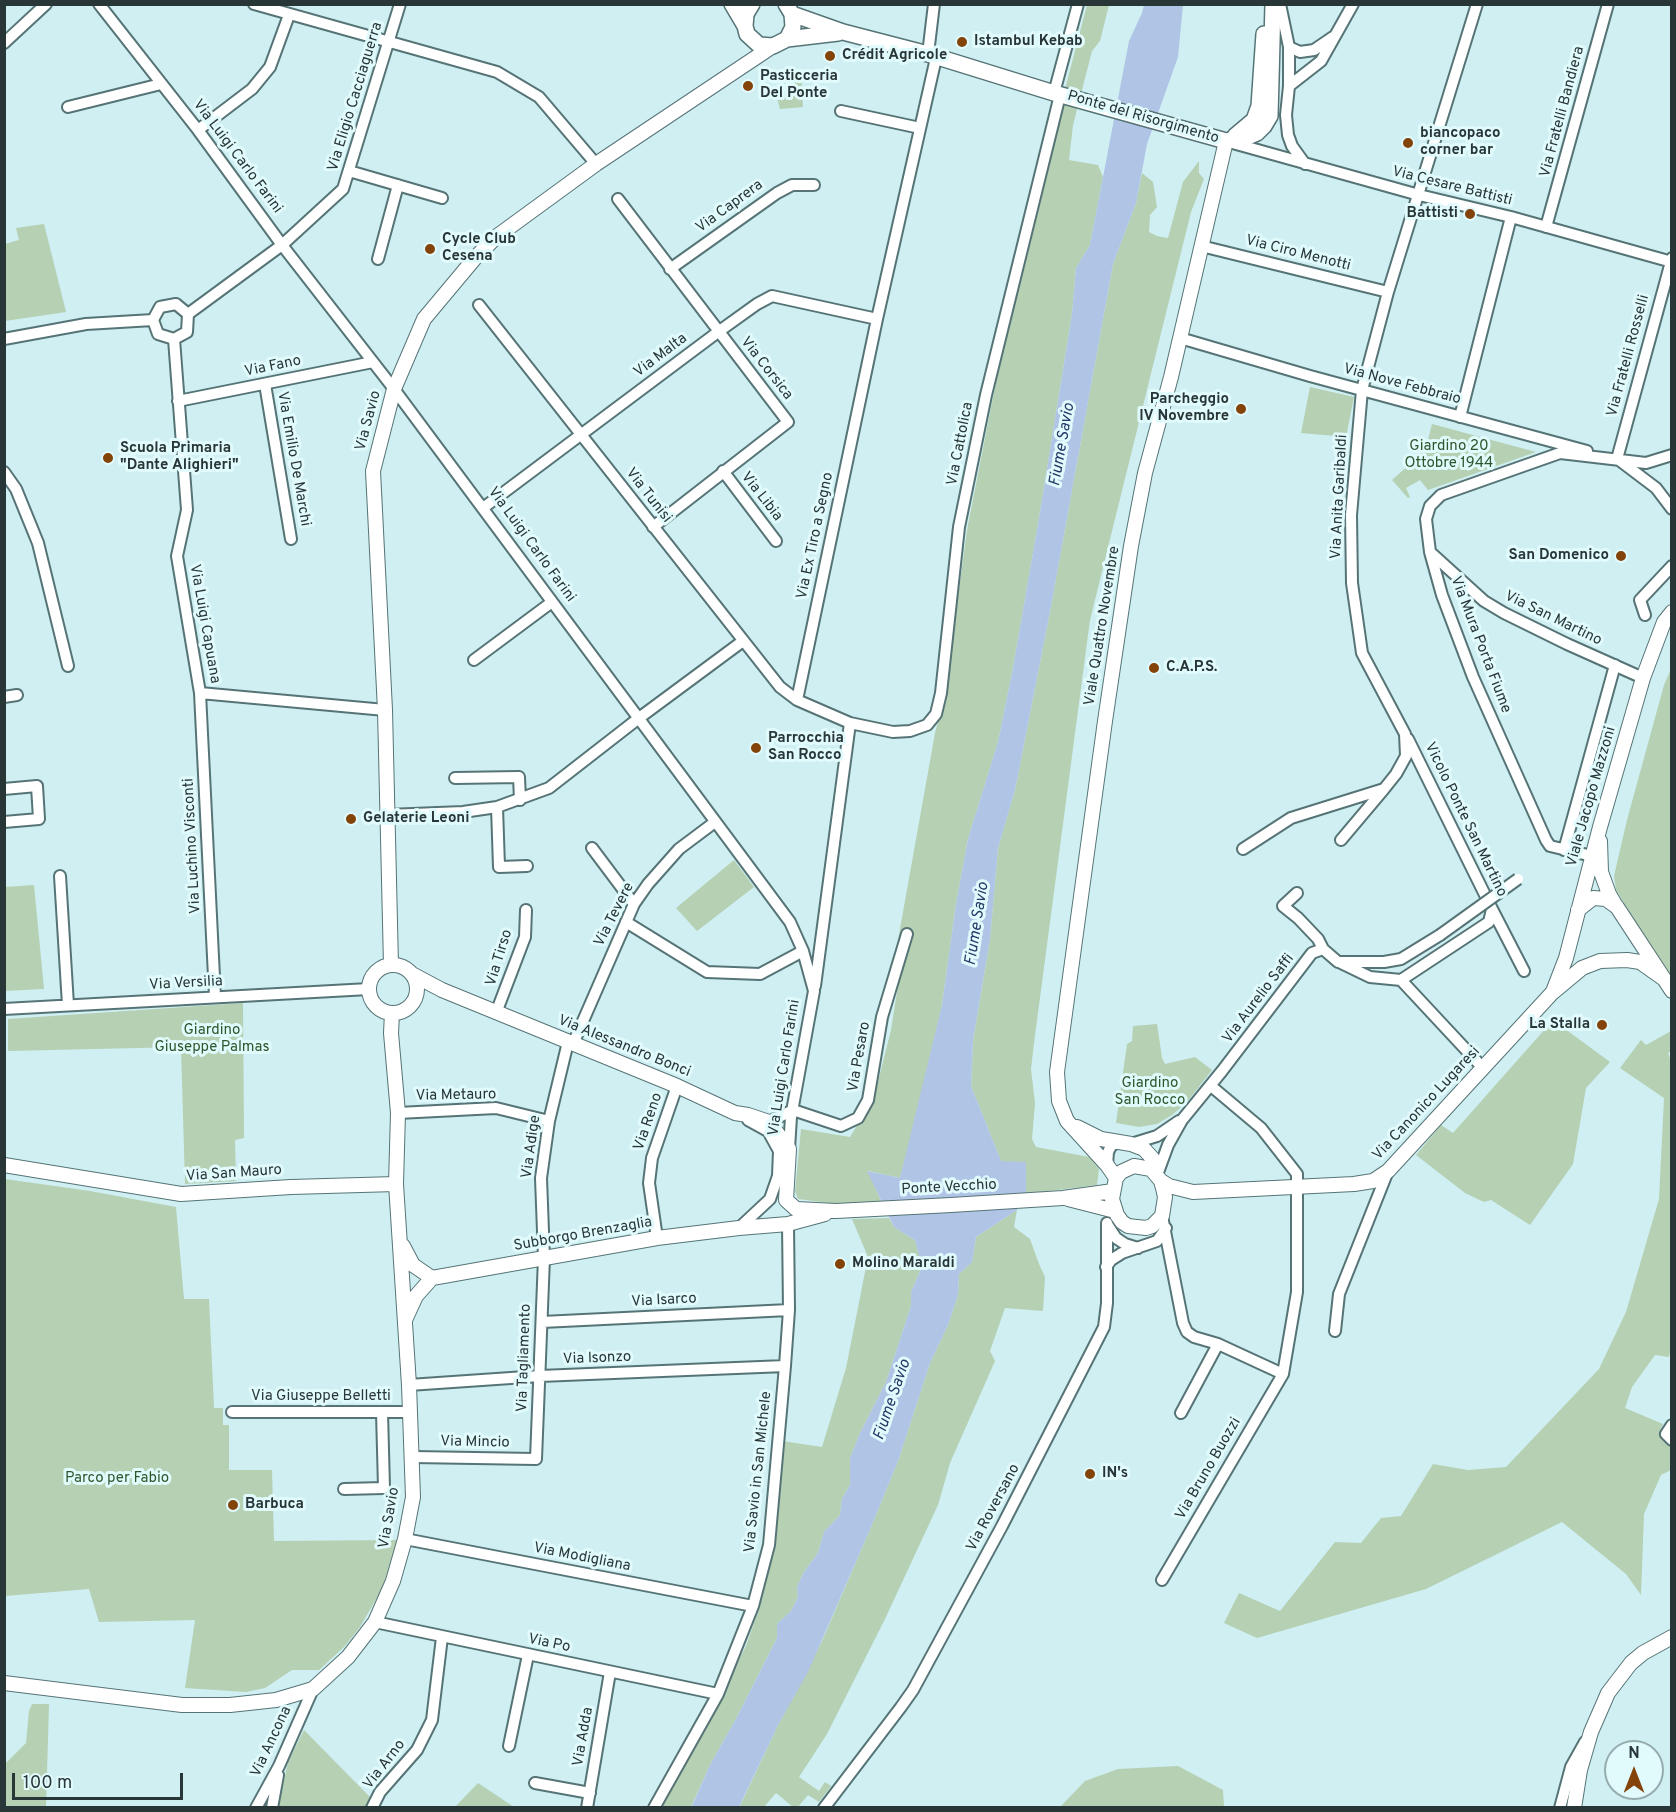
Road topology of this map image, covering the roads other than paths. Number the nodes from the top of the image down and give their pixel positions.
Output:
1 (46, 4) edge
2 (99, 4) edge
3 (254, 4) edge
4 (400, 4) edge
5 (732, 4) edge
6 (752, 4) edge
7 (934, 4) edge
8 (1078, 4) edge
9 (1266, 4) edge
10 (1273, 4) edge
11 (1280, 4) edge
12 (1353, 4) edge
13 (1477, 4) edge
14 (1608, 4) edge
15 (789, 7) edge
16 (289, 15) junction
17 (843, 32) junction
18 (748, 33) junction
19 (1334, 37) junction
20 (787, 39) junction
21 (389, 42) junction
22 (4, 43) edge
23 (773, 46) junction
24 (1289, 47) junction
25 (932, 56) junction
26 (742, 66) junction
27 (161, 84) junction
28 (1289, 86) junction
29 (1057, 98) junction
30 (68, 108) dead end
31 (841, 111) dead end
32 (920, 128) junction
33 (198, 130) junction
34 (1226, 141) junction
35 (596, 164) junction
36 (1305, 164) junction
37 (349, 171) junction
38 (398, 185) junction
39 (814, 186) dead end
40 (1419, 195) junction
41 (442, 198) dead end
42 (618, 199) dead end
43 (1511, 217) junction
44 (1546, 227) junction
45 (282, 245) junction
46 (1201, 246) junction
47 (378, 259) dead end
48 (1671, 261) edge
49 (670, 269) junction
50 (1388, 292) junction
51 (479, 305) dead end
52 (188, 314) junction
53 (877, 319) junction
54 (153, 320) junction
55 (718, 332) junction
56 (1180, 338) junction
57 (4, 339) edge
58 (174, 339) junction
59 (373, 362) junction
60 (265, 384) junction
61 (394, 389) junction
62 (1362, 390) junction
63 (178, 401) junction
64 (1460, 417) junction
65 (581, 435) junction
66 (1671, 455) edge
67 (1617, 459) junction
68 (723, 471) junction
69 (4, 472) edge
70 (483, 508) junction
71 (1671, 509) edge
72 (653, 527) junction
73 (291, 539) dead end
74 (776, 541) dead end
75 (1430, 552) junction
76 (1671, 566) edge
77 (552, 602) junction
78 (1671, 612) edge
79 (1645, 615) dead end
80 (743, 641) junction
81 (474, 660) dead end
82 (1615, 665) junction
83 (68, 666) dead end
84 (1643, 678) junction
85 (200, 693) junction
86 (17, 695) dead end
87 (4, 696) edge
88 (797, 700) junction
89 (385, 710) junction
90 (639, 718) junction
91 (850, 723) junction
92 (1405, 734) junction
93 (455, 778) dead end
94 (4, 789) edge
95 (1384, 789) junction
96 (520, 800) junction
97 (497, 807) junction
98 (387, 815) junction
99 (4, 822) edge
100 (716, 822) junction
101 (1599, 827) junction
102 (1341, 840) dead end
103 (592, 848) dead end
104 (1243, 849) dead end
105 (1564, 850) junction
106 (1592, 856) junction
107 (527, 866) dead end
108 (60, 876) dead end
109 (1521, 877) dead end
110 (1297, 893) dead end
111 (634, 904) junction
112 (1617, 907) junction
113 (1492, 909) junction
114 (526, 910) dead end
115 (1578, 910) junction
116 (626, 922) junction
117 (907, 934) dead end
118 (390, 945) junction
119 (1323, 949) junction
120 (804, 951) junction
121 (1338, 962) junction
122 (391, 965) junction
123 (1524, 971) dead end
124 (410, 972) junction
125 (1401, 980) junction
126 (1668, 985) edge
127 (369, 989) junction
128 (417, 989) junction
129 (442, 990) junction
130 (814, 991) junction
131 (1552, 993) junction
132 (215, 997) junction
133 (68, 1005) junction
134 (4, 1009) edge
135 (392, 1013) junction
136 (496, 1013) junction
137 (570, 1043) junction
138 (1484, 1068) junction
139 (676, 1086) junction
140 (1211, 1086) junction
141 (793, 1110) junction
142 (398, 1113) junction
143 (735, 1113) junction
144 (1182, 1119) junction
145 (549, 1121) junction
146 (1067, 1121) junction
147 (769, 1122) junction
148 (1116, 1143) junction
149 (1131, 1144) junction
150 (789, 1149) junction
151 (4, 1165) edge
152 (1107, 1165) junction
153 (1388, 1171) junction
154 (1158, 1176) junction
155 (396, 1184) junction
156 (1114, 1185) junction
157 (1296, 1188) junction
158 (1193, 1192) junction
159 (1063, 1198) junction
160 (836, 1211) junction
161 (1113, 1217) junction
162 (1164, 1218) junction
163 (788, 1224) junction
164 (739, 1228) junction
165 (657, 1238) junction
166 (400, 1241) junction
167 (1138, 1248) junction
168 (544, 1258) junction
169 (1106, 1267) junction
170 (432, 1278) junction
171 (789, 1310) junction
172 (404, 1322) junction
173 (542, 1322) junction
174 (1335, 1331) dead end
175 (1218, 1344) junction
176 (786, 1366) junction
177 (1283, 1374) junction
178 (540, 1376) junction
179 (409, 1385) junction
180 (382, 1412) junction
181 (410, 1412) junction
182 (232, 1413) dead end
183 (1181, 1413) dead end
184 (1671, 1425) edge
185 (1671, 1440) edge
186 (413, 1457) junction
187 (536, 1459) joint
188 (344, 1489) dead end
189 (405, 1539) junction
190 (1162, 1580) dead end
191 (753, 1606) junction
192 (375, 1622) junction
193 (442, 1637) junction
194 (1671, 1637) edge
195 (528, 1655) junction
196 (610, 1672) junction
197 (4, 1683) edge
198 (313, 1689) junction
199 (718, 1694) junction
200 (1591, 1732) junction
201 (509, 1746) dead end
202 (279, 1766) junction
203 (534, 1782) dead end
204 (590, 1793) junction
205 (256, 1808) edge
206 (272, 1808) edge
207 (372, 1808) edge
208 (587, 1808) edge
209 (654, 1808) edge
210 (824, 1808) edge
211 (1560, 1808) edge
212 (1574, 1808) edge

1 - 22 street
2 - 27 street, Via Luigi Carlo Farini
3 - 16 street
4 - 21 street, Via Eligio Cacciaguerra
5 - 18 main road
6 - 18 main road
7 - 25 street, Via Ex Tiro a Segno
8 - 29 street, Via Cattolica
9 - 34 main road
10 - 34 main road
11 - 24 street
12 - 19 street
13 - 40 street, Via Anita Garibaldi
14 - 44 street, Via Fratelli Bandiera
15 - 17 main road, Ponte del Risorgimento
15 - 20 main road
16 - 21 street
16 - 33 street
17 - 20 main road
17 - 25 main road, Ponte del Risorgimento
18 - 23 main road
18 - 26 street
19 - 24 street
19 - 28 street
20 - 23 main road
21 - 35 street
21 - 37 street, Via Eligio Cacciaguerra
23 - 26 street, Via Savio
24 - 28 street
25 - 29 main road, Ponte del Risorgimento
25 - 32 street, Via Ex Tiro a Segno
26 - 35 street, Via Savio
27 - 30 street
27 - 33 street, Via Luigi Carlo Farini
28 - 36 street
29 - 34 main road, Ponte del Risorgimento
29 - 91 street, Via Cattolica
31 - 32 street
32 - 53 street, Via Ex Tiro a Segno
33 - 45 street, Via Luigi Carlo Farini
34 - 36 street, Via Cesare Battisti
34 - 46 street, Viale Quattro Novembre
35 - 61 street, Via Savio
36 - 40 street, Via Cesare Battisti
37 - 38 street
37 - 45 street, Via Eligio Cacciaguerra
38 - 41 street
38 - 47 street
39 - 49 street, Via Caprera
40 - 43 street, Via Cesare Battisti
40 - 50 street, Via Anita Garibaldi
42 - 49 street, Via Corsica
43 - 44 street, Via Cesare Battisti
43 - 64 street
44 - 48 street, Via Cesare Battisti
45 - 52 street, Via Eligio Cacciaguerra
45 - 59 street, Via Luigi Carlo Farini
46 - 50 street, Via Ciro Menotti
46 - 56 street, Viale Quattro Novembre
48 - 67 street, Via Fratelli Rosselli
49 - 55 street, Via Corsica
50 - 62 street, Via Anita Garibaldi
51 - 65 street, Via Tunisi
52 - 54 street
52 - 58 street
53 - 55 street, Via Malta
53 - 88 street, Via Ex Tiro a Segno
54 - 57 street
54 - 58 street
55 - 65 street, Via Malta
55 - 68 street, Via Corsica
56 - 62 street, Via Nove Febbraio
56 - 146 street, Viale Quattro Novembre
58 - 63 street, Via Luigi Capuana
59 - 60 street, Via Fano
59 - 61 street, Via Luigi Carlo Farini
60 - 63 street, Via Fano
60 - 73 street, Via Emilio De Marchi
61 - 70 street, Via Luigi Carlo Farini
61 - 89 street, Via Savio
62 - 64 street, Via Nove Febbraio
62 - 92 street, Via Anita Garibaldi
63 - 85 street, Via Luigi Capuana
64 - 67 street, Via Nove Febbraio
65 - 70 street, Via Malta
65 - 72 street, Via Tunisi
66 - 67 street, Via Mura Porta Fiume
67 - 71 street
67 - 75 street, Via Mura Porta Fiume
68 - 72 street, Via Corsica
68 - 74 street, Via Libia
69 - 83 street
70 - 77 street, Via Luigi Carlo Farini
72 - 80 street, Via Tunisi
75 - 82 street, Via San Martino
75 - 105 street, Via Mura Porta Fiume
76 - 79 street
77 - 81 street
77 - 90 street, Via Luigi Carlo Farini
78 - 84 street, Viale Jacopo Mazzoni
80 - 88 street, Via Tunisi
80 - 90 street
82 - 84 street, Via San Martino
82 - 105 street, Viale Jacopo Mazzoni
84 - 101 street, Viale Jacopo Mazzoni
85 - 89 street, Via Luigi Capuana
85 - 132 street, Via Luchino Visconti
86 - 87 street
88 - 91 street
89 - 98 street, Via Savio
90 - 96 street
90 - 100 street, Via Luigi Carlo Farini
91 - 130 street
92 - 95 street
92 - 113 street, Vicolo Ponte San Martino
93 - 96 street
94 - 99 street
95 - 102 street
95 - 104 street
96 - 97 street
97 - 98 street
97 - 107 street
98 - 118 street, Via Savio
100 - 111 street, Via Tevere
100 - 120 street, Via Luigi Carlo Farini
101 - 106 street, Viale Jacopo Mazzoni
101 - 112 street
103 - 111 street
105 - 106 street
106 - 115 street, Viale Jacopo Mazzoni
108 - 133 street
109 - 121 street, bridge
110 - 119 street
111 - 116 street, Via Tevere
112 - 115 street
112 - 126 street
113 - 123 street
113 - 125 street, Vicolo Ponte San Martino
114 - 136 street, Via Tirso
115 - 131 street, Viale Jacopo Mazzoni
116 - 120 street
116 - 137 street, Via Tevere
117 - 141 street, Via Pesaro
118 - 122 street, Via Savio
118 - 124 street
119 - 121 street
119 - 140 street, Via Aurelio Saffi
120 - 130 street, Via Luigi Carlo Farini
121 - 125 street
122 - 124 street
122 - 127 street
124 - 128 street
124 - 129 street, Via Alessandro Bonci
125 - 138 street
126 - 131 street
127 - 132 street, Via Versilia
127 - 135 street
128 - 129 street, Via Alessandro Bonci
128 - 135 street
129 - 136 street, Via Alessandro Bonci
130 - 141 street, Via Luigi Carlo Farini
131 - 138 street, Via Canonico Lugaresi
132 - 133 street, Via Versilia
133 - 134 street, Via Versilia
135 - 142 street, Via Savio
136 - 137 street, Via Alessandro Bonci
137 - 139 street, Via Alessandro Bonci
137 - 145 street, Via Adige
138 - 153 street, Via Canonico Lugaresi
139 - 143 street, Via Alessandro Bonci
139 - 165 street, Via Reno
140 - 144 street, Via Aurelio Saffi
140 - 157 street
141 - 147 street
141 - 150 street, Via Luigi Carlo Farini
142 - 145 street, Via Metauro
142 - 155 street, Via Savio
143 - 147 street, Via Alessandro Bonci
143 - 164 street
144 - 149 street
144 - 154 street, Via Aurelio Saffi
145 - 168 street, Via Adige
146 - 148 street
146 - 152 street, Viale Quattro Novembre
147 - 150 street, Via Luigi Carlo Farini
148 - 149 street
148 - 152 street
149 - 154 street
150 - 160 street, Via Luigi Carlo Farini
151 - 155 street, Via San Mauro
152 - 156 street, Viale Quattro Novembre
153 - 157 street, Via Canonico Lugaresi
153 - 174 street
154 - 156 street
154 - 158 street
154 - 162 street
155 - 166 street, Via Savio
156 - 159 street, Ponte Vecchio
156 - 161 street
157 - 158 street, Via Canonico Lugaresi
157 - 177 street
158 - 162 street
159 - 160 street, Ponte Vecchio
159 - 161 street, Ponte Vecchio
160 - 163 street
161 - 162 street
161 - 167 street
161 - 169 street, Via Roversano
162 - 167 street
162 - 175 street
163 - 164 street
163 - 171 street, Via Savio in San Michele
164 - 165 street, Subborgo Brenzaglia
165 - 168 street, Subborgo Brenzaglia
166 - 170 street
166 - 172 street, Via Savio
167 - 169 street
168 - 170 street, Subborgo Brenzaglia
168 - 173 street, Via Tagliamento
169 - 210 street, Via Roversano
170 - 172 street
171 - 173 street, Via Isarco
171 - 176 street, Via Savio in San Michele
172 - 179 street, Via Savio
173 - 178 street, Via Tagliamento
175 - 177 street
175 - 183 street
176 - 178 street, Via Isonzo
176 - 191 street, Via Savio in San Michele
177 - 190 street, Via Bruno Buozzi
178 - 179 street, Via Isonzo
178 - 187 street, Via Tagliamento
179 - 181 street, Via Savio
180 - 181 street, Via Giuseppe Belletti
180 - 182 street, Via Giuseppe Belletti
180 - 188 street
181 - 186 street, Via Savio
184 - 185 street
186 - 187 street, Via Mincio
186 - 189 street, Via Savio
189 - 191 street, Via Modigliana
189 - 192 street, Via Savio
191 - 199 street, Via Savio in San Michele
192 - 193 street, Via Po
192 - 198 street, Via Savio
193 - 195 street, Via Po
193 - 207 street, Via Arno
194 - 200 street
195 - 196 street, Via Po
195 - 201 street
196 - 199 street, Via Po
196 - 204 street, Via Adda
197 - 198 street, Via Savio
198 - 202 street, Via Ancona
199 - 209 street, Via Savio in San Michele
200 - 211 street
200 - 212 street
202 - 205 street, Via Ancona
202 - 206 street
203 - 204 street
204 - 208 street, Via Adda

